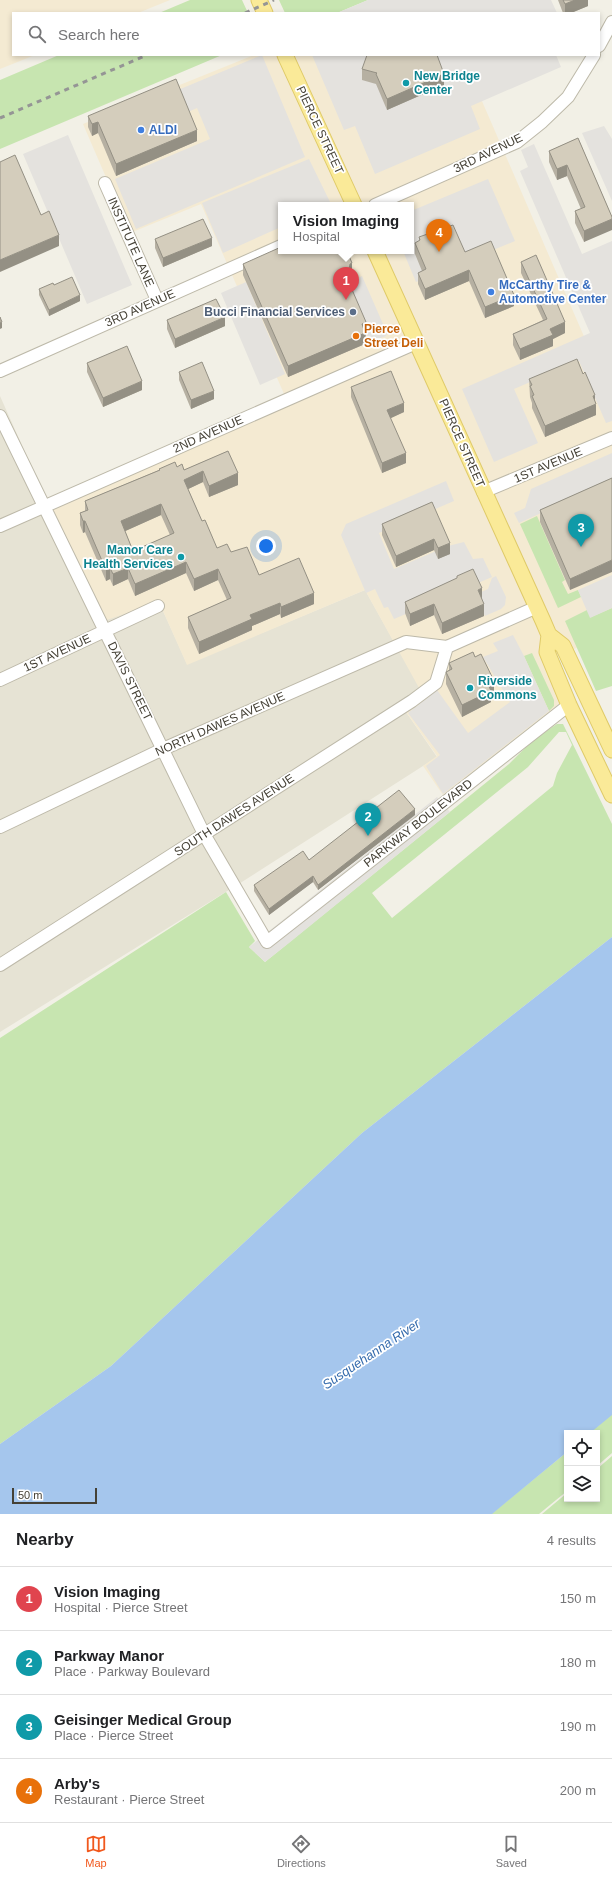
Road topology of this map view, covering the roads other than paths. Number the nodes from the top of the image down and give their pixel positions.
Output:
1 (259, 0) edge
2 (265, 12) edge
3 (612, 22) edge
4 (600, 44) edge
5 (285, 56) edge
6 (593, 56) edge
7 (105, 183) dead end
8 (353, 202) edge
9 (382, 202) edge
10 (278, 247) edge
11 (376, 254) edge
12 (157, 300) junction
13 (416, 343) junction
14 (0, 371) edge
15 (0, 416) edge
16 (612, 438) edge
17 (484, 492) junction
18 (43, 507) junction
19 (0, 526) edge
20 (158, 606) dead end
21 (537, 607) junction
22 (105, 630) junction
23 (549, 635) junction
24 (446, 647) junction
25 (0, 680) edge
26 (569, 705) junction
27 (163, 749) junction
28 (612, 750) edge
29 (612, 795) edge
30 (0, 827) edge
31 (204, 834) junction
32 (267, 942) joint
33 (0, 966) edge

1 - 2 main road
3 - 4 street
5 - 8 main road, PIERCE STREET
6 - 9 street, 3RD AVENUE
7 - 12 street, INSTITUTE LANE
10 - 12 street, 3RD AVENUE
11 - 13 main road, PIERCE STREET
12 - 14 street, 3RD AVENUE
13 - 17 main road, PIERCE STREET
13 - 18 street, 2ND AVENUE
15 - 18 street, DAVIS STREET
16 - 17 street, 1ST AVENUE
17 - 21 main road, PIERCE STREET
18 - 19 street, 2ND AVENUE
18 - 22 street, DAVIS STREET
20 - 22 street, 1ST AVENUE
21 - 23 main road, PIERCE STREET
21 - 24 street
22 - 25 street, 1ST AVENUE
22 - 27 street, DAVIS STREET
23 - 26 main road, PIERCE STREET
23 - 28 main road, PIERCE STREET
24 - 27 street, NORTH DAWES AVENUE
24 - 31 street, SOUTH DAWES AVENUE
26 - 29 main road, PIERCE STREET
26 - 32 street, PARKWAY BOULEVARD
27 - 30 street, NORTH DAWES AVENUE
27 - 31 street, DAVIS STREET
31 - 32 street, DAVIS STREET
31 - 33 street, SOUTH DAWES AVENUE

